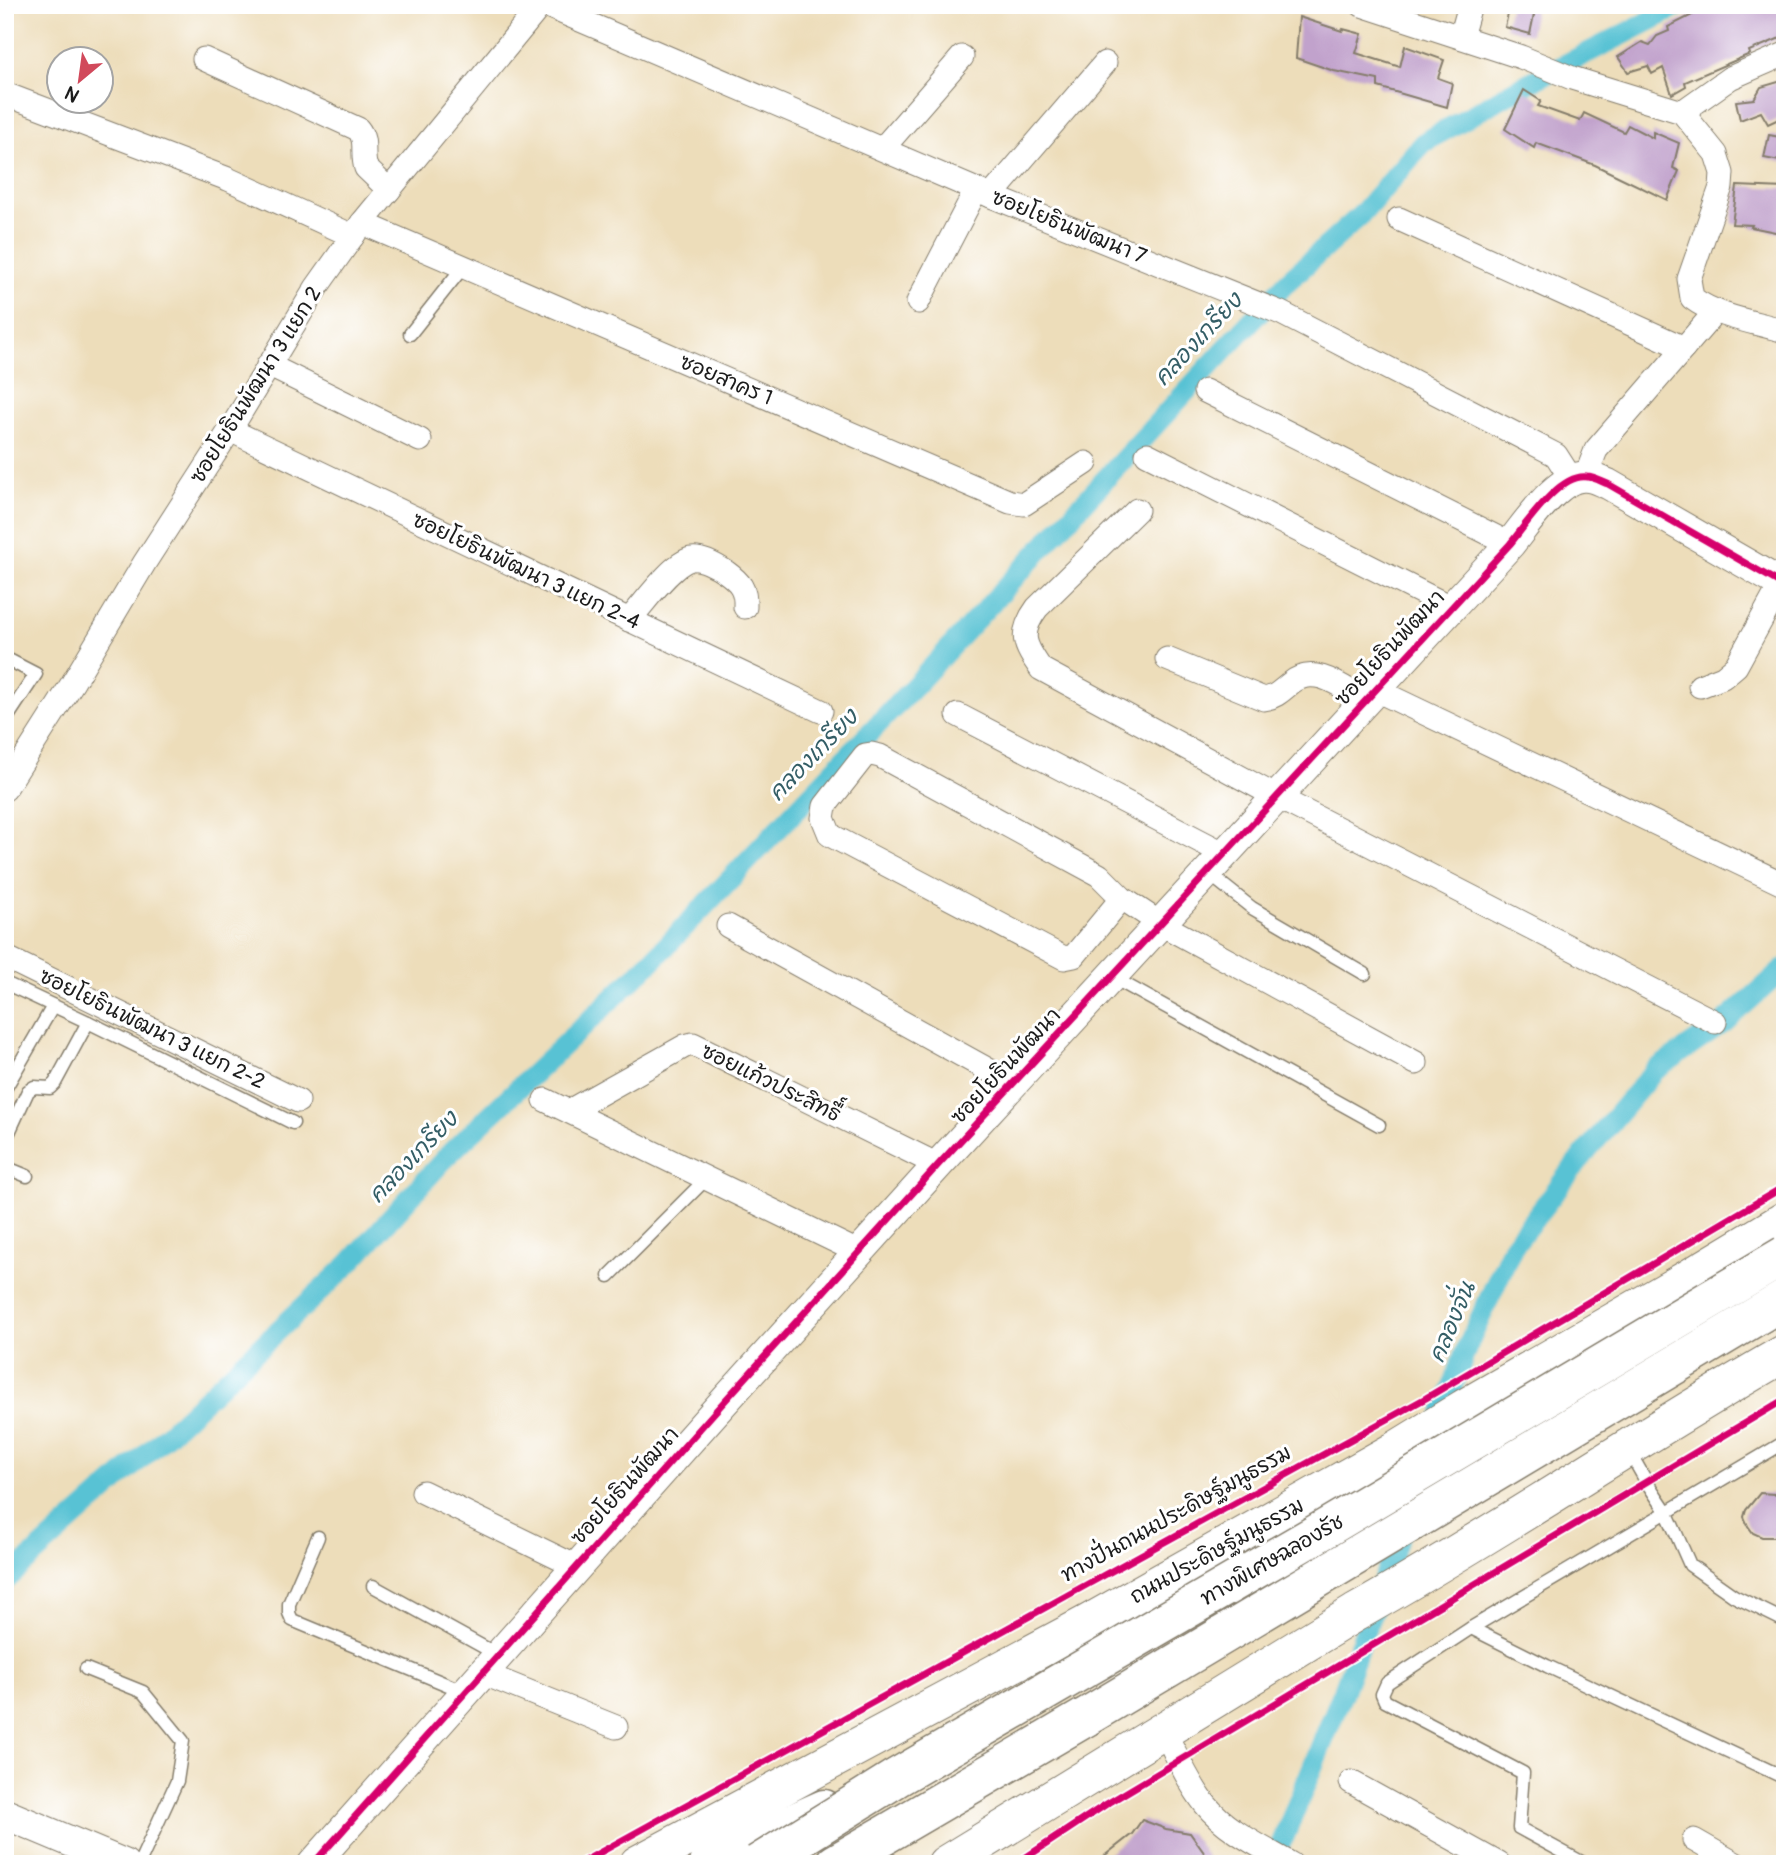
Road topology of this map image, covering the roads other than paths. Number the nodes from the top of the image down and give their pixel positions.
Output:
1 (543, 5) edge
2 (1363, 5) edge
3 (1470, 5) edge
4 (1461, 37) junction
5 (1785, 54) edge
6 (962, 57) dead end
7 (204, 58) dead end
8 (1105, 64) dead end
9 (5, 94) edge
10 (1682, 112) junction
11 (883, 148) junction
12 (389, 190) junction
13 (984, 193) junction
14 (1399, 219) dead end
15 (357, 230) junction
16 (463, 267) junction
17 (918, 302) dead end
18 (1716, 311) junction
19 (1785, 331) edge
20 (410, 334) dead end
21 (1684, 348) junction
22 (268, 365) junction
23 (1205, 391) dead end
24 (230, 430) junction
25 (420, 440) dead end
26 (1147, 454) dead end
27 (1086, 463) dead end
28 (1579, 478) junction
29 (1137, 510) dead end
30 (1510, 544) junction
31 (1783, 585) edge
32 (745, 607) dead end
33 (1452, 607) junction
34 (629, 620) junction
35 (5, 658) edge
36 (1167, 659) dead end
37 (1700, 686) dead end
38 (1371, 695) junction
39 (821, 711) dead end
40 (958, 715) dead end
41 (5, 721) edge
42 (5, 789) edge
43 (1277, 797) junction
44 (1216, 864) junction
45 (1785, 885) edge
46 (1122, 898) junction
47 (1161, 923) junction
48 (728, 926) dead end
49 (5, 957) edge
50 (1365, 974) dead end
51 (1112, 977) junction
52 (5, 984) edge
53 (53, 1006) junction
54 (88, 1022) junction
55 (1715, 1022) dead end
56 (1416, 1063) dead end
57 (1014, 1084) junction
58 (5, 1090) edge
59 (545, 1100) dead end
60 (569, 1111) junction
61 (296, 1112) joint
62 (1379, 1125) dead end
63 (5, 1141) edge
64 (937, 1165) junction
65 (5, 1167) edge
66 (27, 1176) dead end
67 (708, 1178) junction
68 (1785, 1220) edge
69 (860, 1253) junction
70 (1785, 1255) edge
71 (609, 1276) dead end
72 (1689, 1278) junction
73 (1785, 1299) edge
74 (1582, 1339) junction
75 (1785, 1353) edge
76 (1749, 1373) junction
77 (1664, 1424) junction
78 (1785, 1442) edge
79 (1628, 1448) junction
80 (423, 1492) dead end
81 (1666, 1511) junction
82 (318, 1536) dead end
83 (577, 1567) junction
84 (373, 1586) dead end
85 (1785, 1621) edge
86 (1471, 1628) junction
87 (86, 1669) dead end
88 (482, 1674) junction
89 (616, 1727) dead end
90 (1164, 1731) junction
91 (1785, 1778) edge
92 (896, 1779) junction
93 (1351, 1782) dead end
94 (5, 1814) edge
95 (1694, 1840) dead end
96 (843, 1860) edge
97 (109, 1861) edge
98 (139, 1864) edge
99 (313, 1864) edge
100 (638, 1864) edge
101 (709, 1864) edge
102 (758, 1864) edge
103 (946, 1864) edge
104 (1292, 1864) edge
105 (1499, 1864) edge
106 (1585, 1864) edge
107 (1737, 1864) edge

1 - 11 street, ซอยโยธินพัฒนา 7
1 - 12 street, ซอยโยธินพัฒนา 3 แยก 2
2 - 4 street
3 - 4 street
4 - 10 street
5 - 10 street
6 - 11 street
7 - 12 street
8 - 13 street
9 - 15 street, ซอยสาคร 1
10 - 18 street
11 - 13 street, ซอยโยธินพัฒนา 7
12 - 15 street, ซอยโยธินพัฒนา 3 แยก 2
13 - 17 street
13 - 28 street, ซอยโยธินพัฒนา 7
14 - 21 street
15 - 16 street, ซอยสาคร 1
15 - 22 street, ซอยโยธินพัฒนา 3 แยก 2
16 - 20 lane
16 - 27 street, ซอยสาคร 1
18 - 19 street
18 - 21 street
21 - 28 street
22 - 24 street, ซอยโยธินพัฒนา 3 แยก 2
22 - 25 street
23 - 30 street
24 - 34 street, ซอยโยธินพัฒนา 3 แยก 2-4
24 - 42 street, ซอยโยธินพัฒนา 3 แยก 2
26 - 33 street
28 - 30 street, ซอยโยธินพัฒนา
28 - 31 street
29 - 43 street
30 - 33 street, ซอยโยธินพัฒนา
31 - 37 street
32 - 34 street
33 - 38 street, ซอยโยธินพัฒนา
34 - 39 street, ซอยโยธินพัฒนา 3 แยก 2-4
35 - 41 lane
36 - 38 street
38 - 43 street, ซอยโยธินพัฒนา
38 - 45 street
40 - 44 street
43 - 44 street, ซอยโยธินพัฒนา
43 - 55 street
44 - 47 street, ซอยโยธินพัฒนา
44 - 50 lane
46 - 46 street
46 - 47 street
47 - 51 street, ซอยโยธินพัฒนา
47 - 56 street
48 - 57 street
49 - 61 street, ซอยโยธินพัฒนา 3 แยก 2-2
51 - 57 street, ซอยโยธินพัฒนา
51 - 62 lane
52 - 53 lane
53 - 54 lane
53 - 58 lane
54 - 61 lane
54 - 63 lane
57 - 64 street, ซอยโยธินพัฒนา
59 - 60 street
60 - 64 street, ซอยแก้วประสิทธื์
60 - 67 street
64 - 69 street, ซอยโยธินพัฒนา
65 - 66 lane
67 - 69 street
67 - 71 lane
68 - 72 main road, ถนนประดิษฐ์มนูธรรม
69 - 83 street, ซอยโยธินพัฒนา
70 - 92 highway, ทางพิเศษฉลองรัช, bridge
72 - 74 main road, ถนนประดิษฐ์มนูธรรม
72 - 76 main road
73 - 96 highway, ทางพิเศษฉลองรัช, bridge
74 - 77 main road
74 - 100 main road, ถนนประดิษฐ์มนูธรรม
75 - 76 main road
76 - 77 main road
77 - 79 main road
78 - 81 lane
79 - 81 lane
79 - 90 main road
80 - 83 street
81 - 85 lane
81 - 86 lane
82 - 88 lane
83 - 88 street, ซอยโยธินพัฒนา
84 - 88 lane
86 - 91 lane
86 - 106 lane
87 - 98 lane
88 - 89 street
88 - 99 street, ซอยโยธินพัฒนา
90 - 103 main road
90 - 104 street
92 - 101 highway, bridge
92 - 102 highway, ทางพิเศษฉลองรัช, bridge
93 - 105 street
94 - 97 street
95 - 107 street

